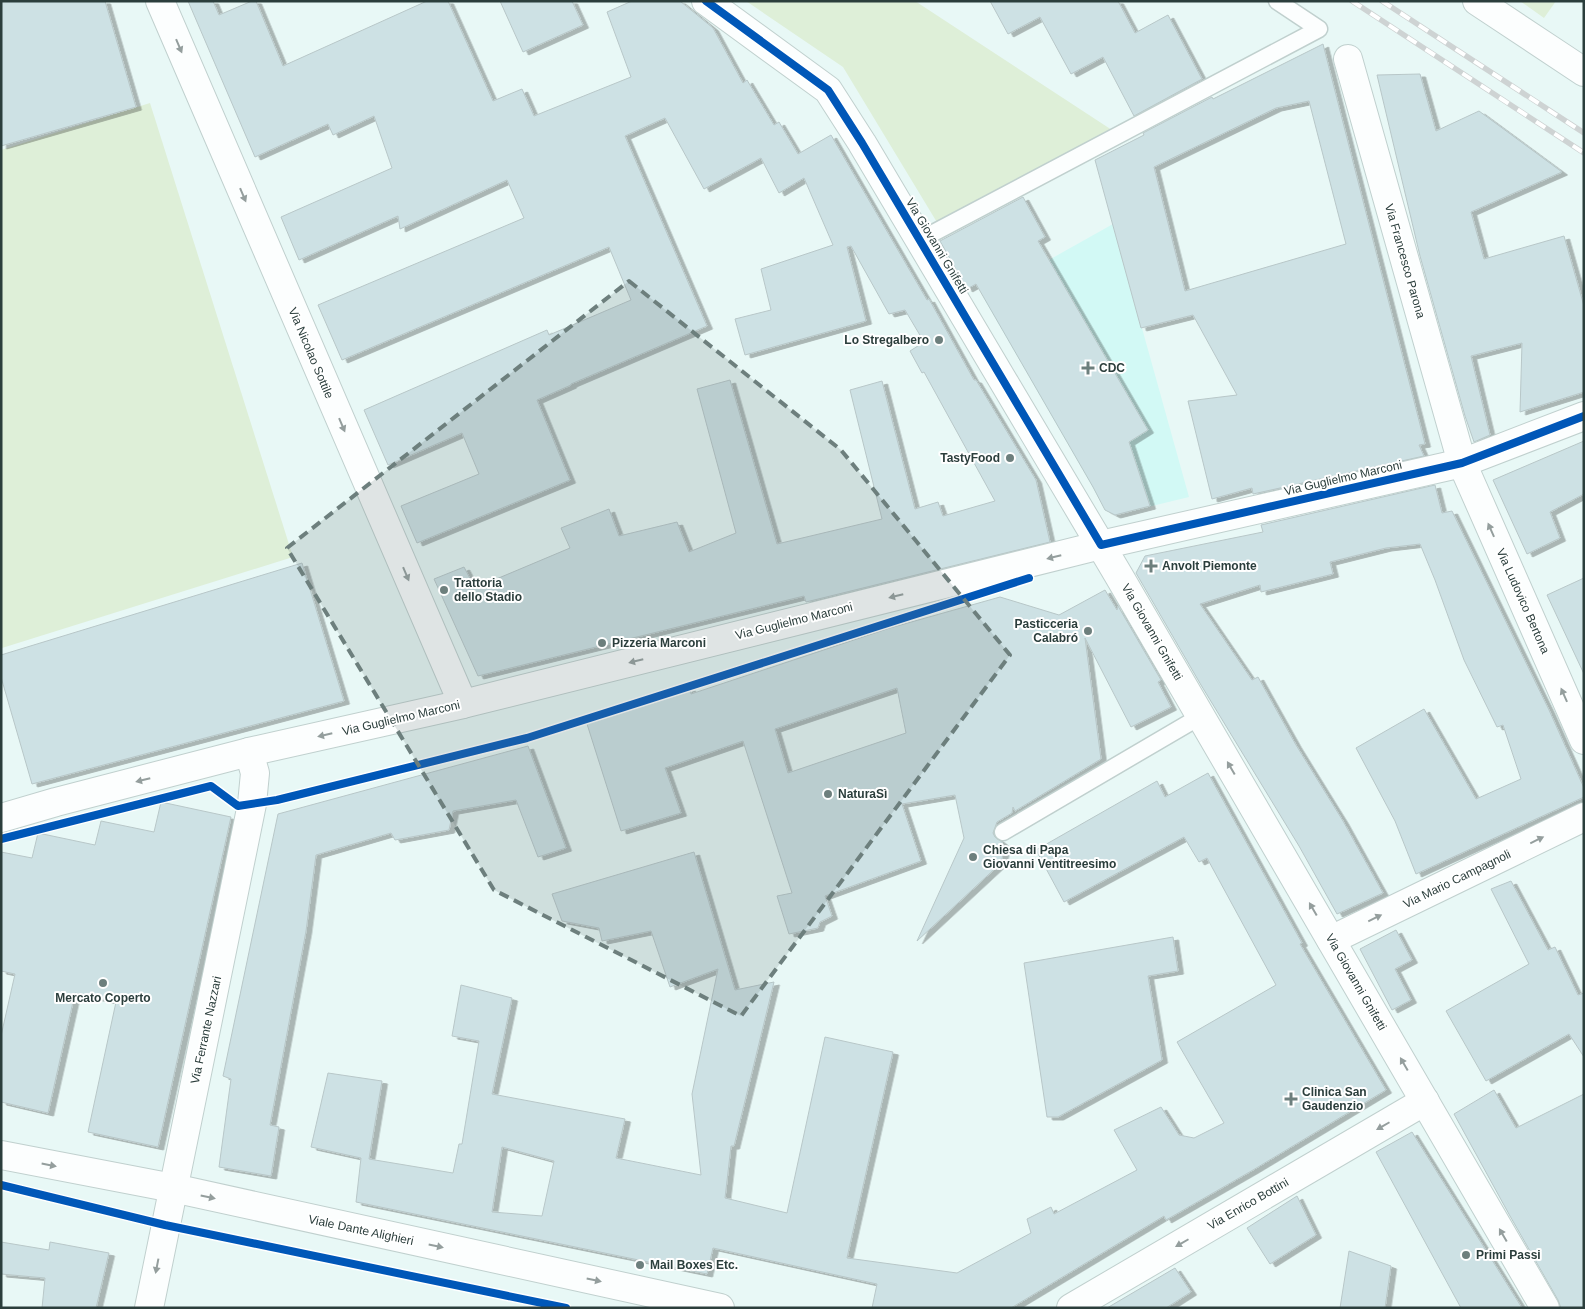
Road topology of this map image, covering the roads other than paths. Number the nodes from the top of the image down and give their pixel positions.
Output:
1 (160, 1) edge
2 (1277, 1) edge
3 (1477, 1) edge
4 (713, 3) edge
5 (1348, 59) dead end
6 (1584, 72) edge
7 (920, 240) junction
8 (1584, 416) edge
9 (1462, 463) junction
10 (1101, 545) junction
11 (463, 704) junction
12 (1201, 716) junction
13 (1584, 740) edge
14 (249, 752) junction
15 (1584, 817) edge
16 (1, 818) edge
17 (1003, 832) dead end
18 (1332, 940) junction
19 (1425, 1101) junction
20 (1, 1155) edge
21 (173, 1188) junction
22 (149, 1308) edge
23 (720, 1308) edge
24 (1070, 1308) edge
25 (1545, 1308) edge

1 -> 11 street, Via Nicolao Sottile
2 - 7 lane
3 - 6 street
4 - 7 street, Via Giovanni Gnifetti
5 - 9 street, Via Francesco Parona
7 - 10 street, Via Giovanni Gnifetti
8 - 9 street, Via Guglielmo Marconi
9 - 10 street, Via Guglielmo Marconi
13 -> 9 street, Via Ludovico Bertona
10 -> 11 street, Via Guglielmo Marconi
10 - 12 street, Via Giovanni Gnifetti
11 -> 14 street, Via Guglielmo Marconi
12 - 17 lane
18 -> 12 street, Via Giovanni Gnifetti
14 -> 16 street, Via Guglielmo Marconi
14 - 21 street, Via Ferrante Nazzari
18 -> 15 street, Via Mario Campagnoli
19 -> 18 street, Via Giovanni Gnifetti
19 -> 24 street, Via Enrico Bottini
25 -> 19 street, Via Giovanni Gnifetti
20 -> 21 street, Viale Dante Alighieri
21 -> 22 street, Via Ferrante Nazzari
21 -> 23 street, Viale Dante Alighieri

